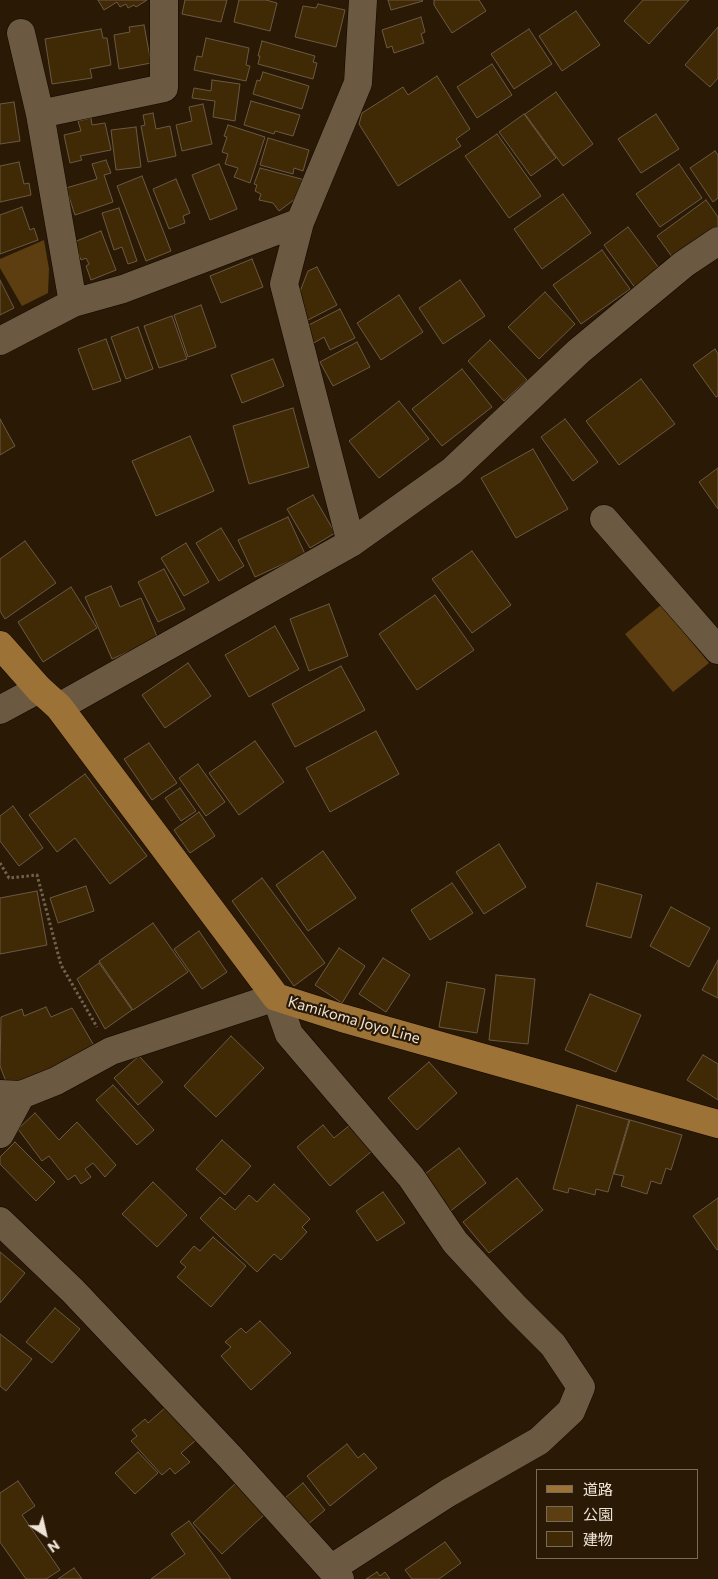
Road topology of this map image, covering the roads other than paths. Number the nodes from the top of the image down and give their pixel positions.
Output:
1 (164, 0) edge
2 (363, 0) edge
3 (21, 33) dead end
4 (40, 114) junction
5 (300, 222) junction
6 (718, 241) edge
7 (72, 303) junction
8 (0, 341) edge
9 (604, 519) dead end
10 (351, 543) junction
11 (712, 632) edge
12 (0, 646) edge
13 (49, 698) junction
14 (0, 710) edge
15 (276, 998) junction
16 (11, 1094) edge
17 (718, 1124) edge
18 (0, 1134) edge
19 (0, 1221) edge
20 (336, 1573) edge

1 - 4 street
2 - 5 street
3 - 4 street
4 - 7 street
5 - 7 street
5 - 10 street
6 - 10 street
7 - 8 street
9 - 11 street
10 - 13 street
12 - 13 main road, Kamikoma Joyo Line
13 - 14 street
13 - 15 main road, Kamikoma Joyo Line
15 - 16 street
15 - 17 main road, Kamikoma Joyo Line
15 - 20 street
16 - 18 street
19 - 20 street

